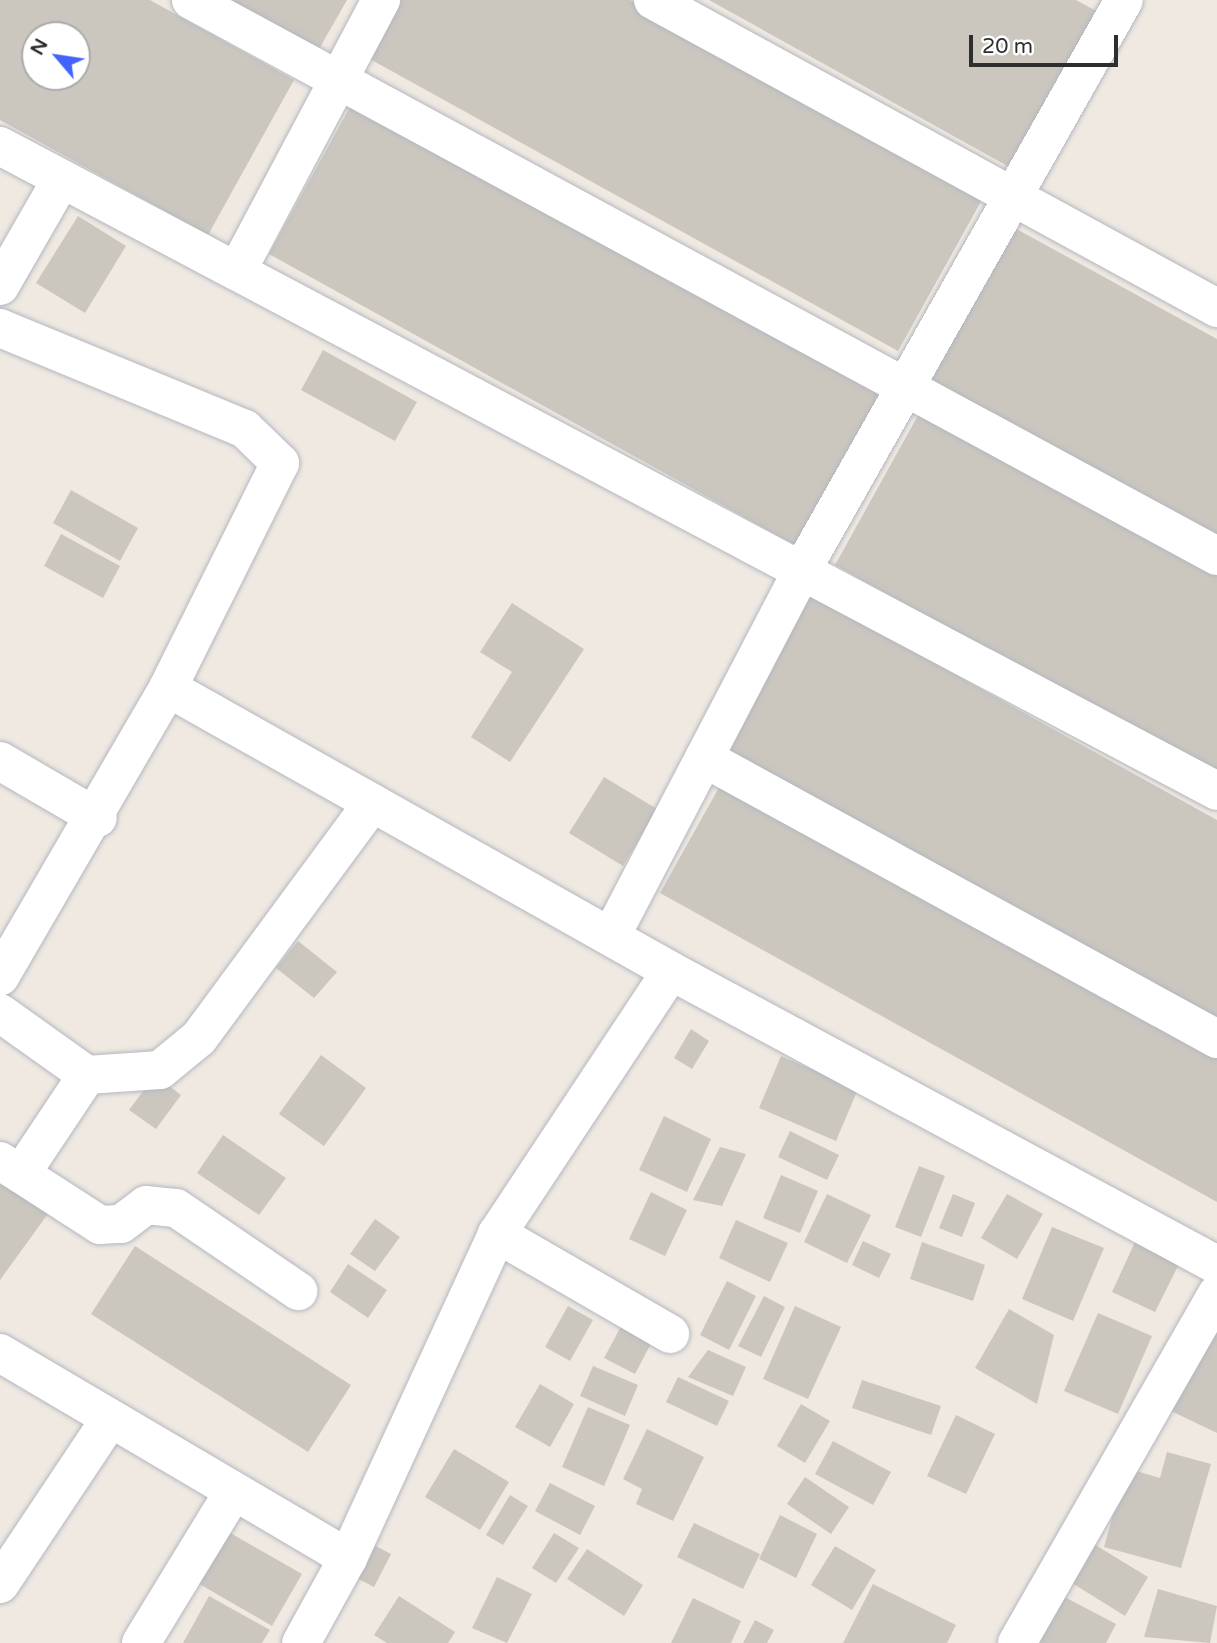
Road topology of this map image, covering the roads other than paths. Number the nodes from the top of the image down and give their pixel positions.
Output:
1 (191, 0) edge
2 (381, 0) edge
3 (653, 0) edge
4 (1124, 0) edge
5 (336, 79) junction
6 (0, 146) edge
7 (61, 180) junction
8 (1016, 198) junction
9 (238, 269) junction
10 (0, 286) edge
11 (1216, 305) edge
12 (0, 328) edge
13 (909, 388) junction
14 (1217, 556) edge
15 (803, 568) junction
16 (169, 688) junction
17 (704, 758) junction
18 (0, 761) edge
19 (1217, 791) edge
20 (372, 803) junction
21 (97, 817) junction
22 (611, 936) junction
23 (671, 971) junction
24 (0, 977) edge
25 (0, 1013) edge
26 (1217, 1039) edge
27 (87, 1075) junction
28 (10, 1168) edge
29 (497, 1234) junction
30 (1217, 1265) edge
31 (298, 1291) dead end
32 (1217, 1294) edge
33 (670, 1334) dead end
34 (0, 1353) edge
35 (110, 1419) junction
36 (232, 1494) junction
37 (348, 1558) junction
38 (0, 1584) edge
39 (141, 1643) edge
40 (301, 1643) edge
41 (1017, 1643) edge

1 - 5 street
2 - 5 street
3 - 8 street
4 - 8 street
5 - 9 street
5 - 13 street
6 - 7 street
7 - 9 street
7 - 10 street
8 - 11 street
8 - 13 street
9 - 15 street
12 - 16 street
13 - 14 street
13 - 15 street
15 - 17 street
15 - 19 street
16 - 20 street
16 - 21 street
17 - 22 street
17 - 26 street
18 - 21 street
20 - 22 street
20 - 27 street
21 - 24 street
22 - 23 street
23 - 29 street
23 - 30 street
25 - 27 street
27 - 28 street
28 - 31 street
29 - 33 street
29 - 37 street
32 - 41 street
34 - 35 street
35 - 36 street
35 - 38 street
36 - 37 street
36 - 39 street
37 - 40 street

